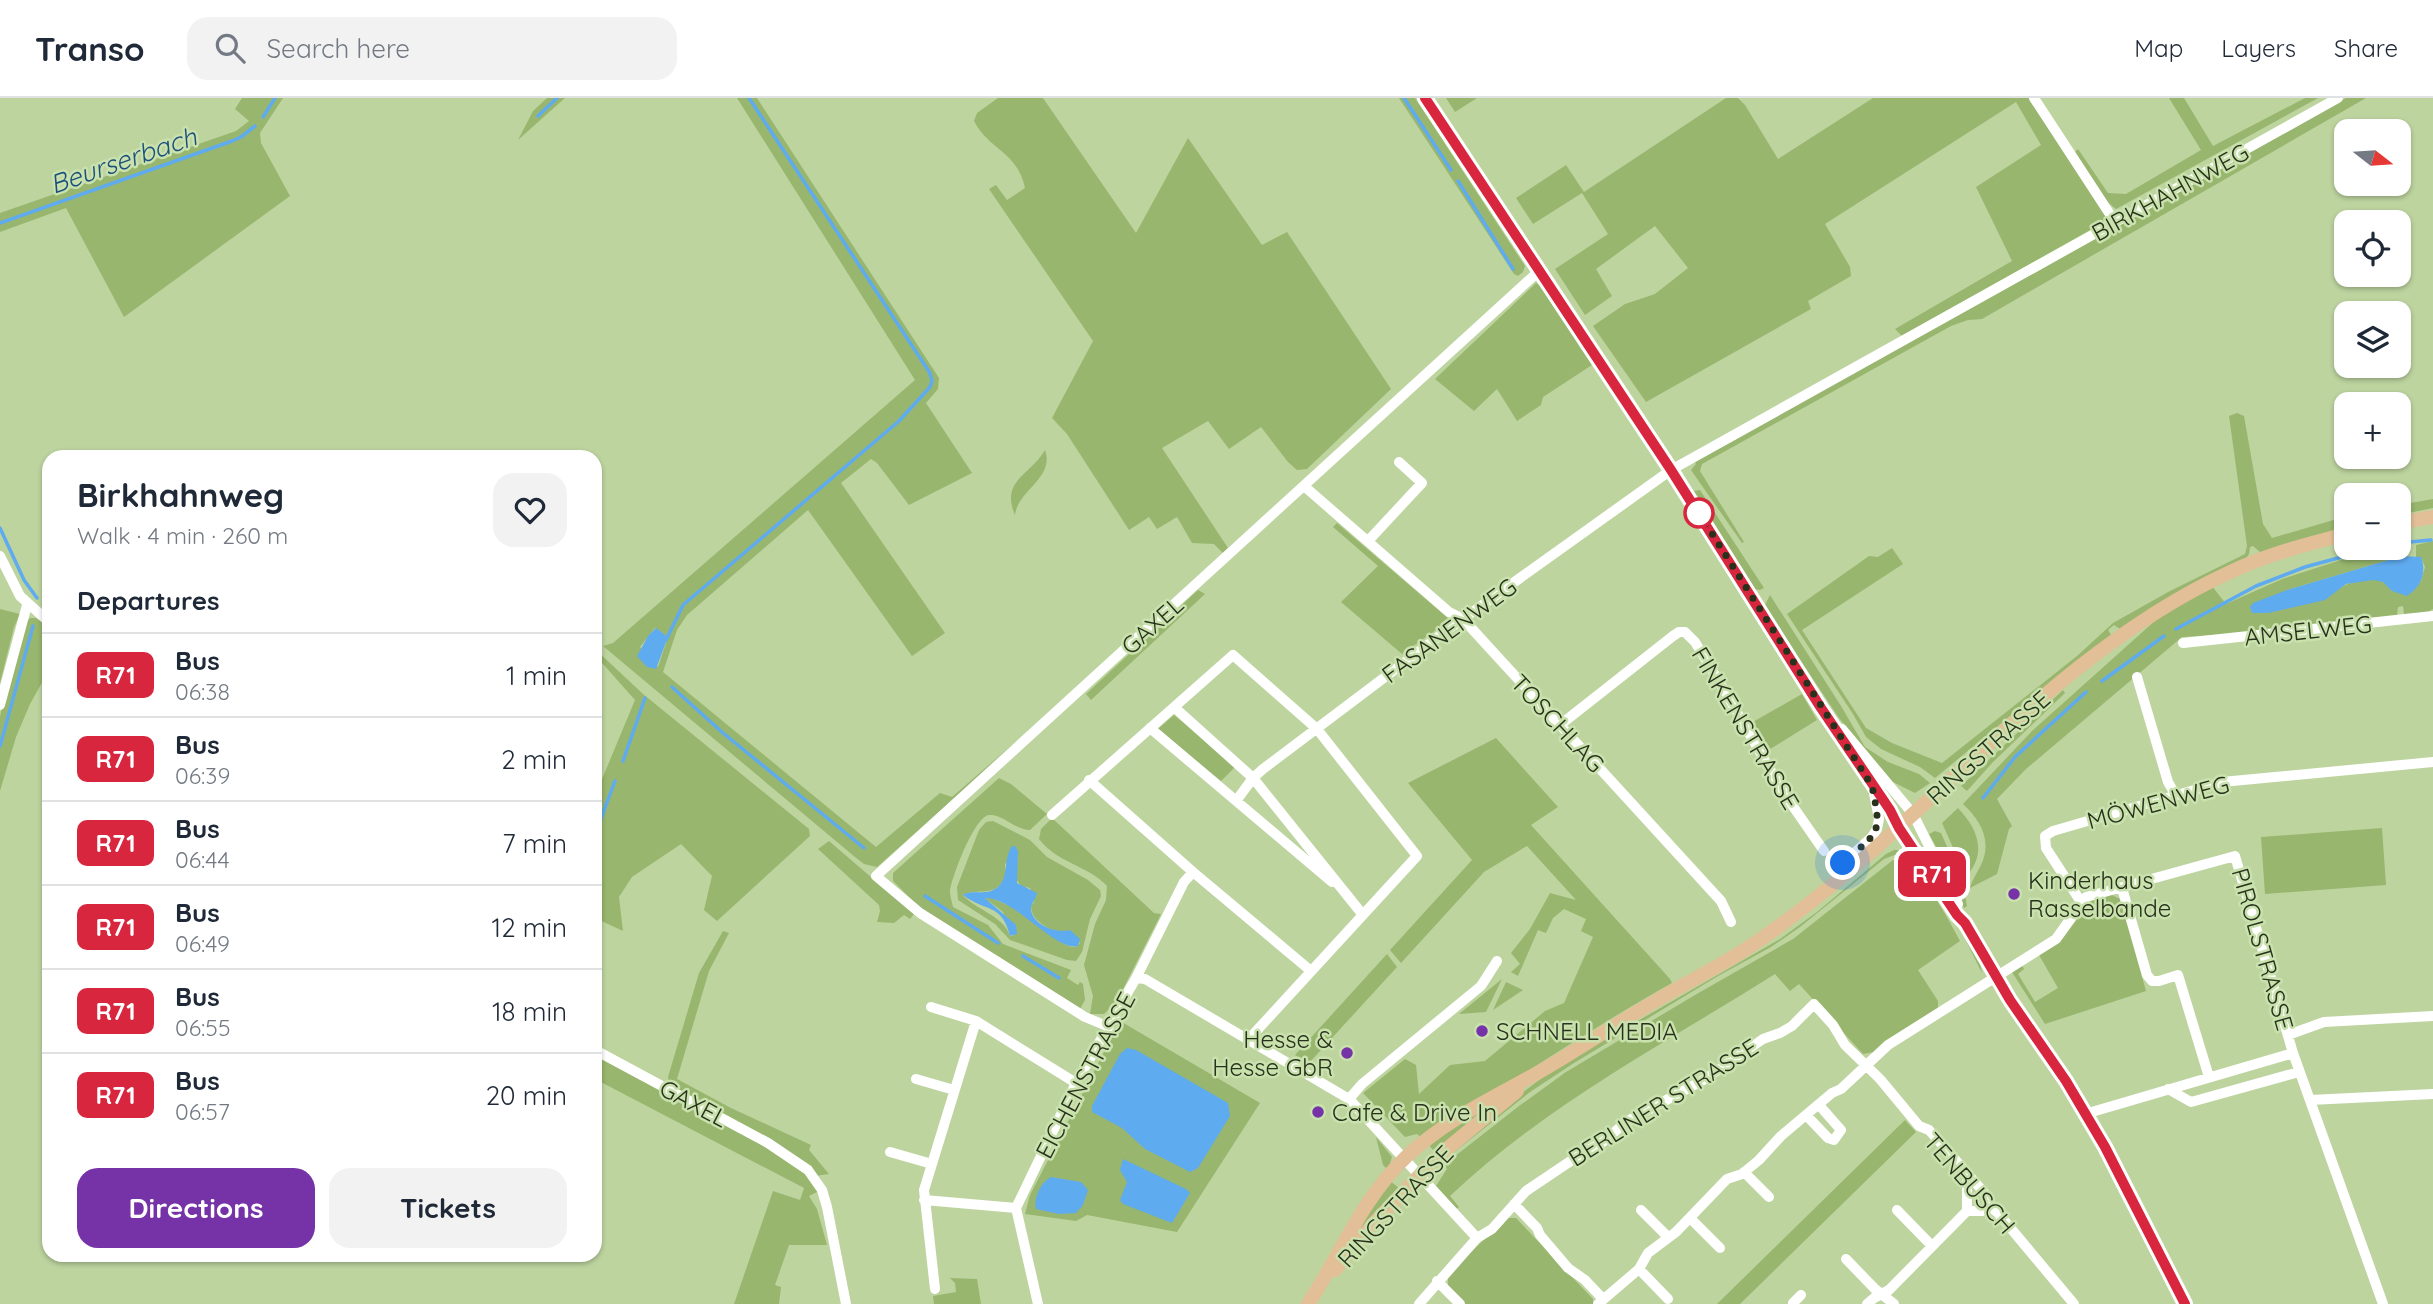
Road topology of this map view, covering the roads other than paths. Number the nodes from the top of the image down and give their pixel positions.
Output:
1 (1424, 98) edge
2 (2034, 98) edge
3 (2338, 98) edge
4 (2115, 222) junction
5 (1539, 271) junction
6 (1399, 461) dead end
7 (1671, 470) junction
8 (1304, 486) junction
9 (2433, 517) edge
10 (2411, 521) edge
11 (2334, 537) edge
12 (1368, 541) junction
13 (0, 556) edge
14 (27, 605) junction
15 (2433, 616) edge
16 (42, 617) edge
17 (1463, 619) junction
18 (2183, 643) dead end
19 (2137, 677) dead end
20 (1812, 692) junction
21 (0, 705) edge
22 (1174, 707) junction
23 (1560, 725) junction
24 (1150, 728) junction
25 (1317, 729) junction
26 (2433, 762) edge
27 (1253, 778) junction
28 (1089, 780) junction
29 (1872, 786) junction
30 (2175, 794) junction
31 (1236, 801) junction
32 (1913, 814) junction
33 (1052, 815) dead end
34 (1899, 828) junction
35 (1824, 851) dead end
36 (1193, 872) junction
37 (1836, 883) junction
38 (2122, 888) junction
39 (1348, 895) junction
40 (2081, 902) junction
41 (1363, 915) junction
42 (1731, 922) dead end
43 (1965, 923) junction
44 (1497, 961) dead end
45 (1311, 971) junction
46 (1995, 976) junction
47 (1136, 978) junction
48 (1814, 1004) joint
49 (931, 1007) dead end
50 (2433, 1016) edge
51 (976, 1021) junction
52 (1109, 1027) junction
53 (2288, 1035) junction
54 (1249, 1039) junction
55 (2293, 1053) junction
56 (602, 1055) edge
57 (1865, 1065) junction
58 (1545, 1068) junction
59 (2299, 1072) junction
60 (2209, 1077) junction
61 (916, 1079) dead end
62 (1076, 1083) junction
63 (2168, 1089) junction
64 (954, 1090) junction
65 (2433, 1094) edge
66 (1349, 1099) junction
67 (2310, 1100) junction
68 (1819, 1105) junction
69 (2085, 1114) junction
70 (1807, 1116) junction
71 (890, 1152) dead end
72 (1404, 1159) junction
73 (932, 1164) junction
74 (1744, 1172) junction
75 (1967, 1173) junction
76 (1420, 1174) junction
77 (1769, 1198) dead end
78 (924, 1200) junction
79 (1514, 1204) junction
80 (1989, 1206) junction
81 (1016, 1208) junction
82 (1641, 1210) dead end
83 (1897, 1210) dead end
84 (1966, 1211) junction
85 (1690, 1218) junction
86 (1668, 1237) junction
87 (1478, 1238) junction
88 (1931, 1245) junction
89 (1720, 1248) dead end
90 (1846, 1259) dead end
91 (1639, 1269) junction
92 (1437, 1281) junction
93 (935, 1289) dead end
94 (1883, 1294) junction
95 (1311, 1299) edge
96 (1668, 1299) dead end
97 (1601, 1301) edge
98 (846, 1304) edge
99 (1038, 1304) edge
100 (1419, 1304) edge
101 (1460, 1304) edge
102 (1867, 1304) edge
103 (1894, 1304) edge
104 (2074, 1304) edge
105 (2185, 1304) edge
106 (2383, 1304) edge

1 - 5 street
2 - 4 street
3 - 4 street, BIRKHAHNWEG
4 - 7 street, BIRKHAHNWEG
5 - 7 street
5 - 8 street, GAXEL
6 - 12 street
7 - 17 street, FASANENWEG
7 - 20 street
8 - 12 street, TOSCHLAG
8 - 52 street, GAXEL
9 - 10 main road
11 - 32 main road, RINGSTRASSE
12 - 17 street, TOSCHLAG
13 - 14 street
14 - 16 street
14 - 21 street
15 - 18 street, AMSELWEG
17 - 23 street, TOSCHLAG
17 - 25 street, FASANENWEG
19 - 30 street
20 - 29 street
20 - 32 street
22 - 24 street
22 - 25 street
22 - 27 street
23 - 35 street, FINKENSTRASSE
23 - 42 street, TOSCHLAG
24 - 28 street
24 - 31 street
25 - 27 street, FASANENWEG
25 - 41 street
26 - 30 street, MÖWENWEG
27 - 31 street, FASANENWEG
27 - 39 street
28 - 33 street
28 - 36 street
29 - 34 street
29 - 37 street
30 - 40 street, MÖWENWEG
31 - 39 street
32 - 34 main road, RINGSTRASSE
32 - 43 street
34 - 37 main road, RINGSTRASSE
34 - 43 street
36 - 45 street
36 - 47 street
37 - 58 main road, RINGSTRASSE
38 - 40 street, PIROLSTRASSE
38 - 53 street, PIROLSTRASSE
38 - 60 street
39 - 41 street
40 - 46 street
41 - 45 street
43 - 46 street
44 - 66 street
45 - 54 street
46 - 57 street
46 - 69 street
47 - 52 street, EICHENSTRASSE
47 - 54 street, EICHENSTRASSE
48 - 57 street, TENBUSCH
48 - 79 street, BERLINER STRASSE
49 - 51 street
50 - 53 street
51 - 62 street
51 - 64 street
52 - 62 street, EICHENSTRASSE
53 - 55 street, PIROLSTRASSE
54 - 66 street, EICHENSTRASSE
55 - 59 street, PIROLSTRASSE
55 - 60 street
56 - 98 street, GAXEL
57 - 68 street
57 - 75 street, TENBUSCH
58 - 72 main road, RINGSTRASSE
58 - 76 main road, RINGSTRASSE
59 - 63 street
59 - 67 street, PIROLSTRASSE
60 - 63 street
61 - 64 street
62 - 81 street, EICHENSTRASSE
63 - 69 street
64 - 73 street
65 - 67 street
66 - 72 street, EICHENSTRASSE
67 - 106 street, PIROLSTRASSE
68 - 70 street
68 - 70 street
69 - 105 street
70 - 74 street
71 - 73 street
72 - 76 street, EICHENSTRASSE
72 - 95 main road, RINGSTRASSE
73 - 78 street
74 - 77 street
74 - 85 street
75 - 80 street, TENBUSCH
75 - 84 street
76 - 87 street
76 - 95 main road, RINGSTRASSE
78 - 81 street
78 - 93 street
79 - 87 street, BERLINER STRASSE
79 - 97 street
80 - 84 street
80 - 104 street, TENBUSCH
81 - 99 street
82 - 86 street
83 - 88 street
84 - 88 street
85 - 86 street
85 - 89 street
86 - 91 street
87 - 92 street, BERLINER STRASSE
88 - 94 street
90 - 94 street
91 - 96 street
91 - 97 street
92 - 100 street, BERLINER STRASSE
92 - 101 street
94 - 102 street
94 - 103 street

